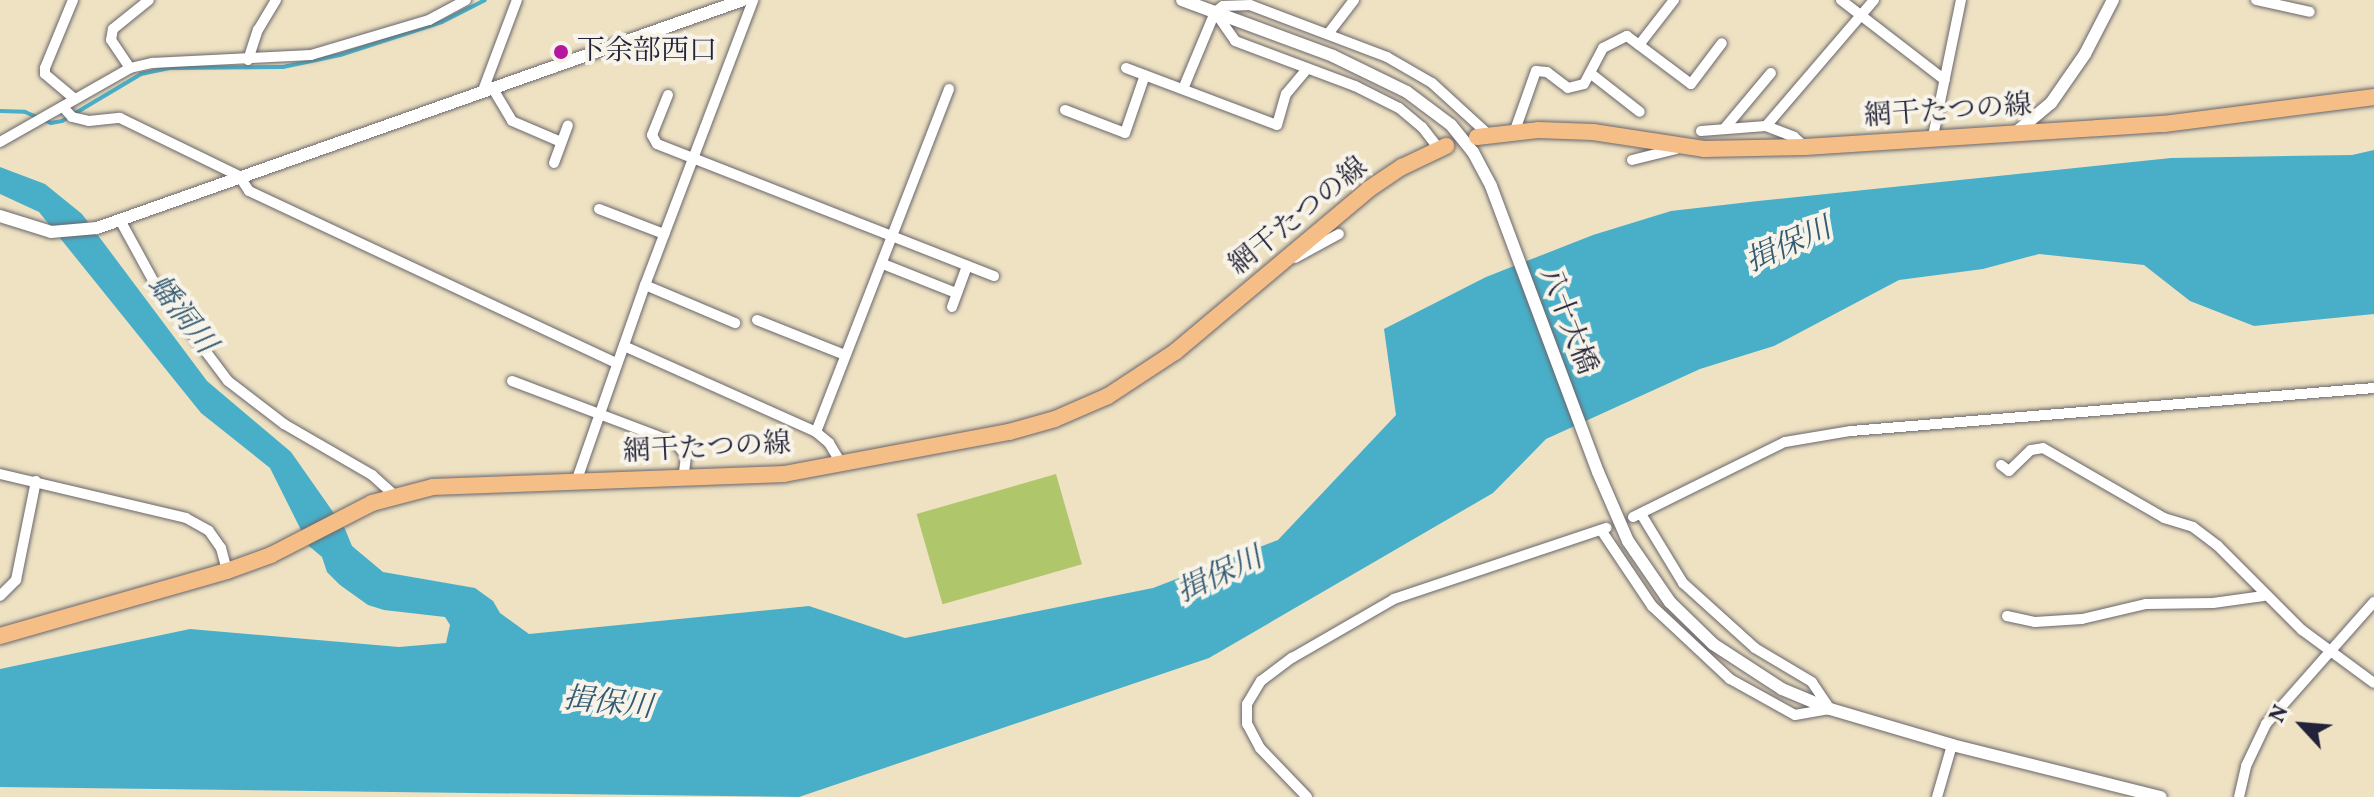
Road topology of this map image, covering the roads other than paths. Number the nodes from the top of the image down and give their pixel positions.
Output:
1 (73, 0) edge
2 (149, 0) edge
3 (276, 0) edge
4 (466, 0) edge
5 (517, 0) edge
6 (743, 0) edge
7 (753, 0) edge
8 (1182, 0) edge
9 (1354, 0) edge
10 (1674, 0) edge
11 (1841, 0) edge
12 (1874, 0) edge
13 (1961, 0) edge
14 (2113, 0) edge
15 (2256, 0) edge
16 (2276, 3) edge
17 (1215, 12) junction
18 (2310, 12) dead end
19 (1862, 17) junction
20 (1328, 34) junction
21 (1722, 43) dead end
22 (1639, 45) junction
23 (248, 60) junction
24 (130, 68) junction
25 (1126, 68) dead end
26 (1307, 69) junction
27 (1590, 73) junction
28 (1771, 73) dead end
29 (1145, 75) junction
30 (1945, 80) junction
31 (949, 89) dead end
32 (1183, 89) junction
33 (488, 91) junction
34 (668, 95) dead end
35 (2374, 97) edge
36 (75, 99) junction
37 (63, 107) junction
38 (1065, 110) dead end
39 (1640, 112) dead end
40 (568, 125) dead end
41 (1766, 126) junction
42 (1724, 129) junction
43 (1701, 131) dead end
44 (1514, 133) junction
45 (2012, 135) junction
46 (1483, 136) joint
47 (1932, 141) junction
48 (0, 142) edge
49 (561, 142) junction
50 (1686, 146) junction
51 (1805, 147) junction
52 (1442, 148) joint
53 (692, 158) junction
54 (1632, 160) dead end
55 (554, 163) dead end
56 (239, 176) junction
57 (599, 209) dead end
58 (0, 216) edge
59 (120, 220) junction
60 (664, 234) junction
61 (1339, 234) dead end
62 (895, 236) junction
63 (883, 264) junction
64 (967, 266) junction
65 (1268, 273) junction
66 (994, 276) dead end
67 (645, 285) junction
68 (956, 293) junction
69 (952, 307) dead end
70 (757, 320) dead end
71 (735, 323) dead end
72 (624, 346) junction
73 (845, 355) junction
74 (617, 363) junction
75 (512, 381) dead end
76 (2374, 388) edge
77 (600, 414) junction
78 (816, 432) junction
79 (840, 461) junction
80 (2001, 465) dead end
81 (0, 474) edge
82 (683, 480) junction
83 (36, 481) junction
84 (576, 482) junction
85 (395, 496) junction
86 (227, 571) junction
87 (0, 596) edge
88 (2264, 596) junction
89 (2374, 602) edge
90 (2007, 616) dead end
91 (0, 636) edge
92 (2331, 653) junction
93 (2374, 683) edge
94 (1830, 709) junction
95 (1952, 745) junction
96 (1307, 797) edge
97 (1937, 797) edge
98 (2161, 797) edge
99 (2239, 797) edge

1 - 36 street
2 - 24 street
3 - 23 street
4 - 23 street
5 - 33 street
6 - 33 street
7 - 53 street
8 - 17 street, 八十大橋
9 - 20 street
10 - 22 street
11 - 19 street
12 - 19 street
13 - 30 street
14 - 45 street
15 - 16 street
16 - 18 street
17 - 20 street
17 - 26 street
17 - 32 street
17 - 94 street, 八十大橋
19 - 30 street
19 - 41 street
20 - 46 street
21 - 22 street
22 - 27 street
23 - 24 street
24 - 36 street
25 - 29 street
26 - 32 street
26 - 52 street
27 - 39 street
27 - 44 street
28 - 42 street
29 - 32 street
29 - 38 street
30 - 47 street
31 - 62 street
33 - 49 street
33 - 56 street
34 - 53 street
35 - 45 main road, 網干たつの線
36 - 37 street
37 - 48 street
37 - 56 street
40 - 49 street
41 - 42 street
41 - 51 street
42 - 43 street
44 - 46 main road, 網干たつの線
44 - 50 main road, 網干たつの線
45 - 47 main road, 網干たつの線
47 - 51 main road, 網干たつの線
49 - 55 street
50 - 51 main road, 網干たつの線
50 - 54 street
52 - 65 main road, 網干たつの線
53 - 60 street
53 - 62 street
56 - 59 street
56 - 74 street
57 - 60 street
58 - 59 street
59 - 85 street
60 - 67 street
61 - 65 street
62 - 63 street
62 - 64 street
63 - 68 street
63 - 73 street
64 - 66 street
64 - 68 street
65 - 79 main road, 網干たつの線
67 - 71 street
67 - 72 street
68 - 69 street
70 - 73 street
72 - 74 street
72 - 78 street
73 - 78 street
74 - 77 street
75 - 77 street
76 - 94 street
77 - 82 street
77 - 84 street
78 - 79 street
79 - 82 main road, 網干たつの線
80 - 88 street
81 - 83 street
82 - 84 main road, 網干たつの線
83 - 86 street
83 - 87 street
84 - 85 main road, 網干たつの線
85 - 86 main road, 網干たつの線
86 - 91 main road, 網干たつの線
88 - 90 street
88 - 92 street
89 - 92 street
92 - 93 street
92 - 99 street
94 - 95 street, 八十大橋
94 - 96 street
95 - 97 street
95 - 98 street, 八十大橋

